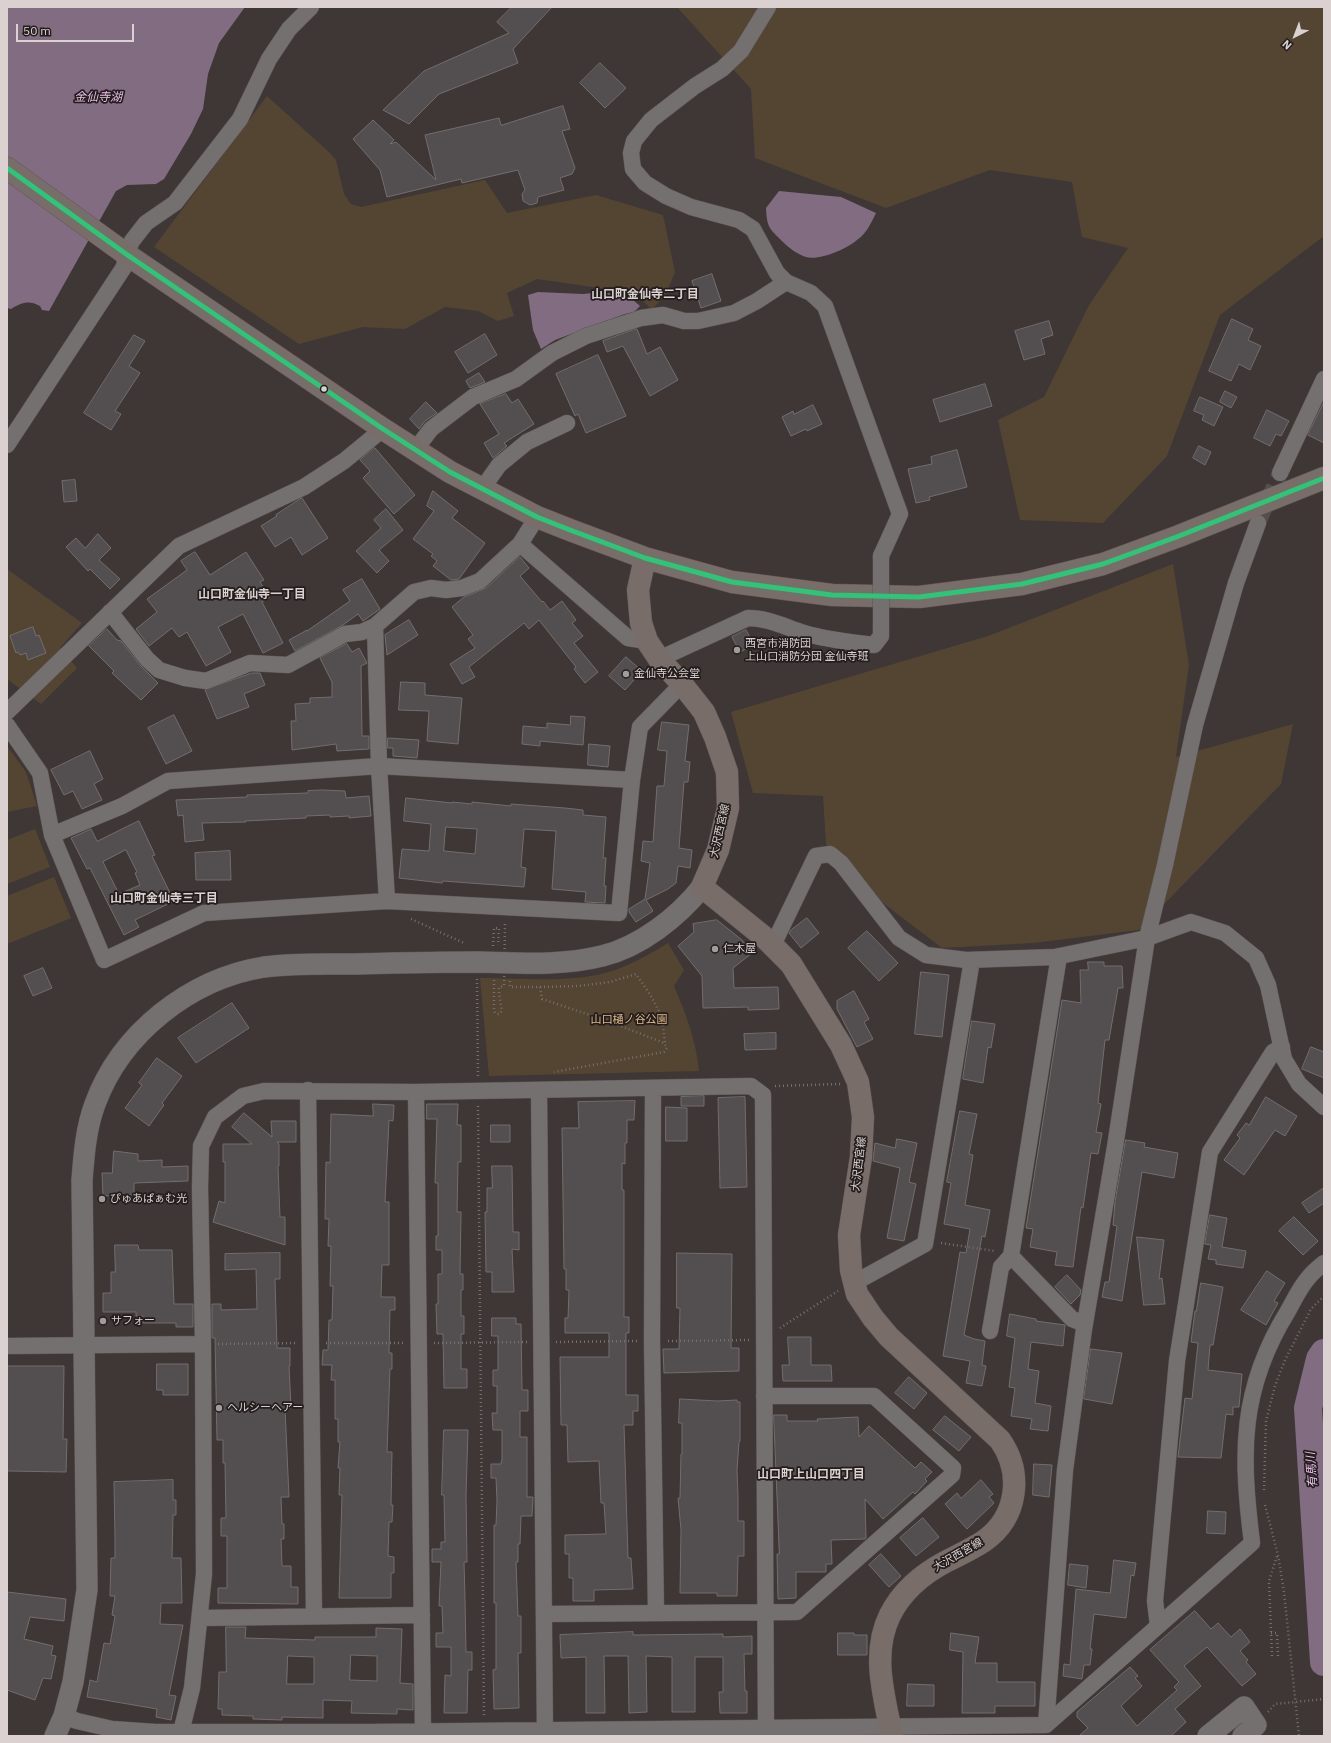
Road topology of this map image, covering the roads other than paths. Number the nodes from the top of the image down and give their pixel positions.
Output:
1 (311, 7) edge
2 (768, 7) edge
3 (7, 168) edge
4 (126, 254) junction
5 (786, 282) junction
6 (1324, 379) edge
7 (567, 423) dead end
8 (383, 429) junction
9 (7, 445) edge
10 (415, 450) junction
11 (1280, 473) tunnel mouth
12 (1324, 478) edge
13 (482, 489) junction
14 (537, 517) junction
15 (1258, 523) tunnel mouth
16 (520, 544) junction
17 (645, 558) junction
18 (110, 612) junction
19 (375, 626) junction
20 (647, 641) junction
21 (659, 659) junction
22 (682, 684) junction
23 (7, 712) edge
24 (7, 725) edge
25 (379, 766) junction
26 (632, 780) junction
27 (52, 835) junction
28 (702, 887) junction
29 (387, 901) junction
30 (1147, 938) junction
31 (773, 945) junction
32 (1059, 956) junction
33 (972, 960) junction
34 (1282, 1047) junction
35 (652, 1088) junction
36 (308, 1090) junction
37 (539, 1090) junction
38 (416, 1092) junction
39 (1324, 1106) edge
40 (1011, 1255) junction
41 (1324, 1263) edge
42 (854, 1283) junction
43 (1085, 1324) junction
44 (990, 1331) dead end
45 (85, 1344) junction
46 (203, 1344) junction
47 (7, 1346) edge
48 (764, 1396) junction
49 (766, 1612) junction
50 (656, 1613) junction
51 (544, 1614) junction
52 (422, 1615) junction
53 (314, 1616) junction
54 (200, 1618) junction
55 (1158, 1626) junction
56 (64, 1716) junction
57 (1046, 1725) junction
58 (891, 1731) edge
59 (766, 1732) edge
60 (545, 1733) edge
61 (656, 1733) edge
62 (180, 1734) edge
63 (423, 1734) edge
64 (1261, 1734) edge
65 (55, 1736) edge
66 (1208, 1736) edge

1 - 4 street
2 - 5 street
3 - 4 main road
4 - 8 main road
4 - 9 street
5 - 10 street
5 - 21 street, bridge
6 - 11 street
7 - 13 street
8 - 10 main road
8 - 18 street
10 - 13 main road
12 - 17 main road
13 - 14 main road
14 - 16 street
14 - 17 main road
15 - 30 street
16 - 19 street
16 - 20 street
17 - 20 main road, 大沢西宮線
18 - 19 street
18 - 23 street
19 - 25 street
20 - 21 main road, 大沢西宮線
21 - 22 main road, 大沢西宮線
22 - 26 street
22 - 28 main road, 大沢西宮線
24 - 27 street
25 - 26 street
25 - 27 street
25 - 29 street
26 - 29 street
27 - 29 street
28 - 31 main road, 大沢西宮線
28 - 45 street
30 - 32 street
30 - 34 street
30 - 43 street
31 - 33 street
31 - 42 main road, 大沢西宮線
32 - 33 street
32 - 40 street
33 - 42 street
34 - 39 street
34 - 55 street
35 - 37 street
35 - 48 street
35 - 50 street
36 - 38 street
36 - 46 street
36 - 53 street
37 - 38 street
37 - 51 street
38 - 52 street
40 - 43 street
40 - 44 street
41 - 55 street
42 - 58 main road, 大沢西宮線
43 - 57 street
45 - 46 street
45 - 47 street
45 - 56 street
46 - 54 street
48 - 49 street
48 - 49 street
49 - 50 street
49 - 59 street
50 - 51 street
51 - 60 street
52 - 53 street
52 - 63 street
53 - 54 street
54 - 62 street
55 - 57 street
56 - 62 street
56 - 65 street
57 - 58 street
58 - 59 street
59 - 61 street
60 - 61 street
60 - 63 street
62 - 63 street
64 - 66 street

